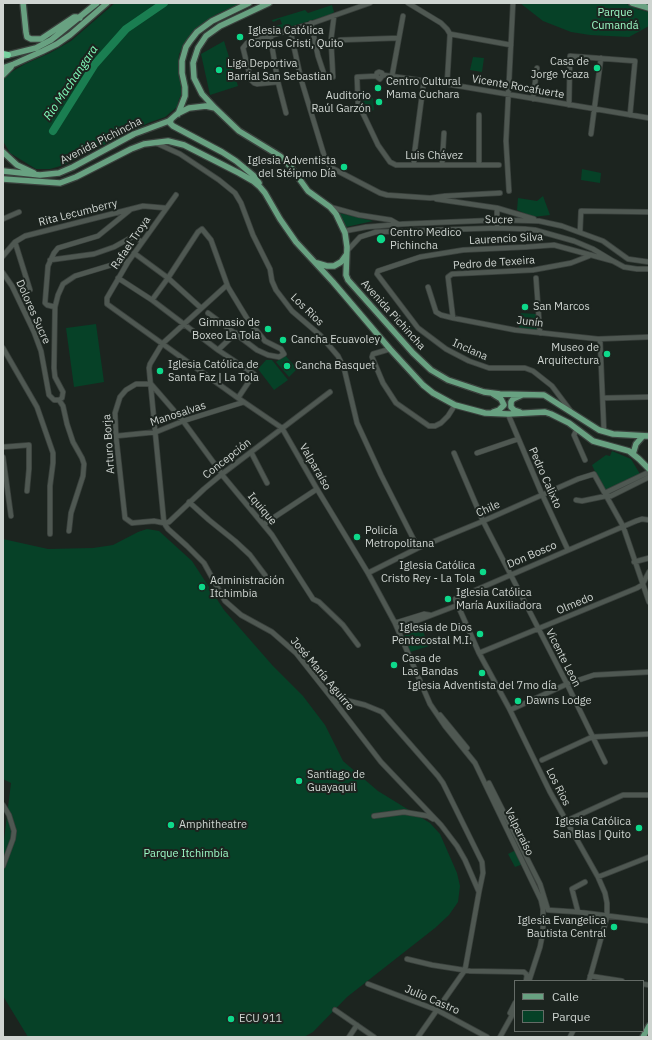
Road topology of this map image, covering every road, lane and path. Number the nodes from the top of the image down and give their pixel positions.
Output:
1 (23, 3) edge
2 (97, 3) edge
3 (107, 3) edge
4 (249, 3) edge
5 (269, 3) edge
6 (370, 3) edge
7 (408, 3) edge
8 (513, 3) edge
9 (632, 3) edge
10 (649, 8) edge
11 (334, 16) junction
12 (403, 16) dead end
13 (80, 18) junction
14 (311, 23) junction
15 (290, 29) junction
16 (450, 34) junction
17 (270, 35) junction
18 (399, 38) junction
19 (340, 40) dead end
20 (511, 45) junction
21 (5, 55) edge
22 (601, 58) junction
23 (14, 64) junction
24 (3, 68) edge
25 (537, 68) dead end
26 (3, 75) edge
27 (392, 76) junction
28 (325, 77) dead end
29 (333, 77) dead end
30 (357, 77) joint
31 (424, 80) junction
32 (278, 82) junction
33 (447, 84) junction
34 (509, 95) junction
35 (533, 99) junction
36 (569, 105) junction
37 (595, 108) junction
38 (217, 110) junction
39 (286, 113) dead end
40 (177, 114) junction
41 (479, 115) dead end
42 (630, 115) junction
43 (649, 118) edge
44 (171, 120) junction
45 (444, 133) dead end
46 (591, 134) dead end
47 (154, 142) junction
48 (3, 152) edge
49 (414, 165) junction
50 (442, 165) junction
51 (480, 165) junction
52 (500, 165) dead end
53 (3, 171) edge
54 (40, 175) junction
55 (3, 179) edge
56 (509, 191) dead end
57 (500, 192) dead end
58 (265, 193) junction
59 (176, 195) dead end
60 (430, 198) junction
61 (330, 207) junction
62 (166, 208) junction
63 (497, 208) junction
64 (132, 209) junction
65 (19, 212) dead end
66 (649, 212) edge
67 (3, 219) edge
68 (498, 220) junction
69 (539, 221) junction
70 (399, 224) junction
71 (497, 228) junction
72 (345, 231) junction
73 (580, 232) junction
74 (15, 242) junction
75 (142, 242) junction
76 (593, 249) junction
77 (347, 252) junction
78 (134, 253) junction
79 (3, 256) edge
80 (589, 256) junction
81 (50, 260) junction
82 (613, 261) junction
83 (128, 262) junction
84 (315, 262) junction
85 (649, 262) edge
86 (649, 269) edge
87 (378, 271) joint
88 (3, 273) edge
89 (118, 278) junction
90 (168, 278) junction
91 (536, 278) dead end
92 (227, 285) junction
93 (428, 287) dead end
94 (30, 290) dead end
95 (152, 300) junction
96 (107, 304) joint
97 (55, 307) junction
98 (201, 308) junction
99 (208, 313) dead end
100 (453, 318) junction
101 (185, 324) junction
102 (236, 333) junction
103 (540, 333) junction
104 (649, 337) edge
105 (600, 339) junction
106 (162, 344) junction
107 (3, 348) edge
108 (390, 349) junction
109 (218, 350) junction
110 (151, 384) junction
111 (330, 392) dead end
112 (492, 394) junction
113 (524, 394) junction
114 (649, 397) edge
115 (238, 398) junction
116 (603, 398) junction
117 (59, 400) junction
118 (244, 402) junction
119 (455, 406) junction
120 (524, 412) junction
121 (485, 413) junction
122 (572, 413) junction
123 (508, 414) junction
124 (184, 421) junction
125 (282, 428) junction
126 (577, 429) junction
127 (156, 432) junction
128 (604, 432) junction
129 (116, 436) junction
130 (646, 436) edge
131 (518, 439) junction
132 (3, 447) edge
133 (251, 452) junction
134 (454, 453) dead end
135 (477, 453) dead end
136 (633, 454) junction
137 (3, 457) edge
138 (585, 460) dead end
139 (649, 470) edge
140 (222, 474) junction
141 (649, 478) edge
142 (268, 483) dead end
143 (317, 489) junction
144 (27, 491) dead end
145 (542, 494) junction
146 (606, 496) junction
147 (576, 500) dead end
148 (189, 502) junction
149 (11, 516) dead end
150 (649, 520) edge
151 (483, 521) junction
152 (164, 523) junction
153 (264, 524) junction
154 (623, 526) junction
155 (69, 531) dead end
156 (50, 534) dead end
157 (418, 548) junction
158 (568, 550) junction
159 (649, 558) edge
160 (634, 562) junction
161 (368, 573) junction
162 (649, 573) edge
163 (510, 574) junction
164 (265, 575) dead end
165 (639, 577) junction
166 (642, 585) junction
167 (649, 602) edge
168 (458, 606) junction
169 (432, 615) junction
170 (395, 623) junction
171 (398, 628) junction
172 (538, 629) junction
173 (358, 645) dead end
174 (479, 653) junction
175 (649, 672) edge
176 (567, 684) junction
177 (334, 701) junction
178 (430, 704) junction
179 (510, 710) junction
180 (649, 734) edge
181 (592, 737) junction
182 (542, 760) dead end
183 (605, 762) dead end
184 (649, 795) edge
185 (3, 805) edge
186 (374, 816) dead end
187 (566, 821) junction
188 (441, 825) junction
189 (649, 857) edge
190 (3, 866) edge
191 (598, 877) junction
192 (585, 882) dead end
193 (479, 892) junction
194 (578, 912) junction
195 (607, 916) junction
196 (649, 921) edge
197 (407, 959) dead end
198 (465, 970) junction
199 (589, 979) edge
200 (527, 980) edge
201 (527, 980) edge
202 (606, 980) edge
203 (368, 984) dead end
204 (514, 1005) edge
205 (335, 1010) dead end
206 (437, 1010) junction
207 (514, 1012) edge
208 (508, 1023) junction
209 (357, 1024) junction
210 (649, 1026) edge
211 (349, 1037) edge
212 (374, 1037) edge
213 (418, 1037) edge
214 (487, 1037) edge
215 (500, 1037) edge
216 (643, 1037) edge

1 - 13 main road
2 - 13 main road
3 - 23 main road
4 - 40 main road
5 - 38 main road
6 - 11 street
7 - 16 street
8 - 20 street
9 - 10 main road
11 - 14 street
11 - 29 street
12 - 18 street
13 - 21 main road
14 - 15 street
14 - 28 street
15 - 17 street
15 - 60 street
16 - 20 street
16 - 33 street
17 - 32 street
17 - 32 street
18 - 19 street
18 - 27 street
20 - 34 street
22 - 36 street
22 - 37 street
22 - 42 street
23 - 24 main road
23 - 26 main road
25 - 35 street
27 - 30 street, Vicente Rocafuerte
27 - 31 street, Vicente Rocafuerte
30 - 49 street, Luis Chávez
31 - 33 street, Vicente Rocafuerte
31 - 49 street
32 - 39 street
33 - 34 street, Vicente Rocafuerte
34 - 35 street, Vicente Rocafuerte
34 - 56 street
35 - 36 street, Vicente Rocafuerte
36 - 37 street, Vicente Rocafuerte
37 - 42 street, Vicente Rocafuerte
37 - 46 street
38 - 40 main road, Avenida Pichincha
38 - 61 main road, Avenida Pichincha
40 - 44 main road, Avenida Pichincha
41 - 51 street
42 - 43 street, Vicente Rocafuerte
44 - 54 main road, Avenida Pichincha
44 - 58 main road
45 - 50 street
47 - 55 main road, Avenida Pichincha
47 - 58 main road, Avenida Pichincha
47 - 157 street, Los Rios
48 - 54 main road
49 - 50 street, Luis Chávez
50 - 51 street, Luis Chávez
51 - 52 street, Luis Chávez
53 - 54 main road, Avenida Pichincha
57 - 60 street
58 - 84 main road, Avenida Pichincha
59 - 62 street, Rafael Troya
60 - 63 street
61 - 70 street, Sucre
61 - 72 main road, Avenida Pichincha
62 - 64 street, Rita Lecumberry
62 - 75 street, Rafael Troya
63 - 68 street
63 - 69 street
64 - 74 street, Rita Lecumberry
64 - 81 street
65 - 67 street
66 - 73 street
68 - 69 street, Sucre
68 - 70 street, Sucre
68 - 71 street
69 - 73 street, Sucre
70 - 72 street, Sucre
71 - 76 street, Sucre
71 - 77 street, Sucre
72 - 77 main road, Avenida Pichincha
73 - 85 street, Sucre
74 - 79 street, Rita Lecumberry
74 - 94 street
75 - 78 street, Rafael Troya
75 - 81 street
76 - 80 street
76 - 82 street, Sucre
77 - 84 main road
77 - 112 main road, Avenida Pichincha
78 - 83 street, Rafael Troya
78 - 90 street
80 - 82 street, Laurencio Silva
80 - 87 street, Laurencio Silva
80 - 100 street, Pedro de Texeira
81 - 97 street
82 - 86 street, Sucre
83 - 89 street, Rafael Troya
83 - 97 street
84 - 108 main road, Avenida Pichincha
87 - 122 street, Inclana
88 - 117 street, Dolores Sucre
89 - 95 street
89 - 96 street, Rafael Troya
90 - 92 street
90 - 95 street
90 - 98 street
91 - 103 street
92 - 98 street
92 - 102 street
93 - 100 street, Junín
95 - 101 street
96 - 106 street, Valparaíso
97 - 117 street
98 - 101 street
99 - 102 street
100 - 103 street, Junín
101 - 106 street
101 - 109 street
102 - 109 street
103 - 105 street, Junín
104 - 105 street, Junín
105 - 116 street
106 - 110 street
106 - 115 street, Valparaíso
107 - 156 street
108 - 119 main road, Avenida Pichincha
108 - 119 street
109 - 115 street
110 - 124 street, Iquique
110 - 127 street
110 - 129 street, Arturo Borja
111 - 125 street, Concepción
112 - 113 main road, Avenida Pichincha
112 - 121 main road
113 - 120 main road
113 - 122 main road, Avenida Pichincha
114 - 116 street
115 - 118 street, Valparaíso
116 - 128 street
117 - 155 street
118 - 124 street, Manosalvas
118 - 125 street, Valparaíso
119 - 121 main road, Avenida Pichincha
120 - 123 main road, Avenida Pichincha
120 - 126 main road, Avenida Pichincha
121 - 123 main road, Avenida Pichincha
122 - 128 main road, Avenida Pichincha
123 - 131 street, Pedro Calixto
124 - 127 street, Manosalvas
124 - 140 street, Iquique
125 - 133 street, Concepción
125 - 143 street, Valparaíso
126 - 136 main road, Avenida Pichincha
126 - 138 street
127 - 129 street, Manosalvas
127 - 152 street
128 - 130 main road, Avenida Pichincha
129 - 152 street, Arturo Borja
130 - 136 main road
131 - 135 street
131 - 145 street, Pedro Calixto
132 - 144 street
133 - 140 street, Concepción
133 - 142 street
134 - 151 street, Vicente Leon
136 - 139 main road, Avenida Pichincha
137 - 149 street
139 - 146 street
140 - 148 street, Concepción
140 - 153 street, Iquique
141 - 146 street
143 - 153 street
143 - 161 street, Valparaíso
145 - 146 street, Chile
145 - 151 street, Chile
145 - 158 street, Pedro Calixto
146 - 147 street
146 - 154 street
148 - 152 street, Concepción
148 - 164 street
150 - 154 street, Don Bosco
151 - 157 street, Chile
151 - 163 street, Vicente Leon
152 - 177 street, José María Aguirre
153 - 173 street, Iquique
154 - 158 street, Don Bosco
154 - 160 street
157 - 161 street, Chile
158 - 163 street, Don Bosco
159 - 160 street
160 - 165 street
161 - 170 street, Valparaíso
162 - 165 street
162 - 166 street
163 - 168 street, Don Bosco
163 - 172 street, Vicente Leon
165 - 166 street
166 - 167 street
166 - 172 street, Olmedo
168 - 169 street
168 - 174 street, Los Rios
169 - 170 street
169 - 171 street
170 - 171 street, Valparaíso
171 - 178 street, Valparaíso
172 - 174 street, Olmedo
172 - 176 street, Vicente Leon
174 - 179 street, Los Rios
175 - 176 street
176 - 179 street
176 - 181 street, Vicente Leon
177 - 188 street, José María Aguirre
177 - 193 street
178 - 194 street, Valparaíso
178 - 200 street, Valparaíso
179 - 187 street, Los Rios
180 - 181 street
181 - 182 street
181 - 183 street, Vicente Leon
184 - 187 street
185 - 190 street
186 - 188 street
187 - 191 street, Los Rios
188 - 193 street, José María Aguirre
189 - 191 street
191 - 195 street, Los Rios
192 - 194 street
193 - 198 street
194 - 195 street
195 - 196 street
195 - 199 street, Los Rios
197 - 198 street
198 - 201 street, Valparaíso
198 - 206 street
199 - 202 street
203 - 206 street, Julio Castro
204 - 208 street
205 - 209 street
206 - 213 street
206 - 214 street, Julio Castro
207 - 208 street
208 - 215 street
209 - 211 street
209 - 212 street
210 - 216 main road

